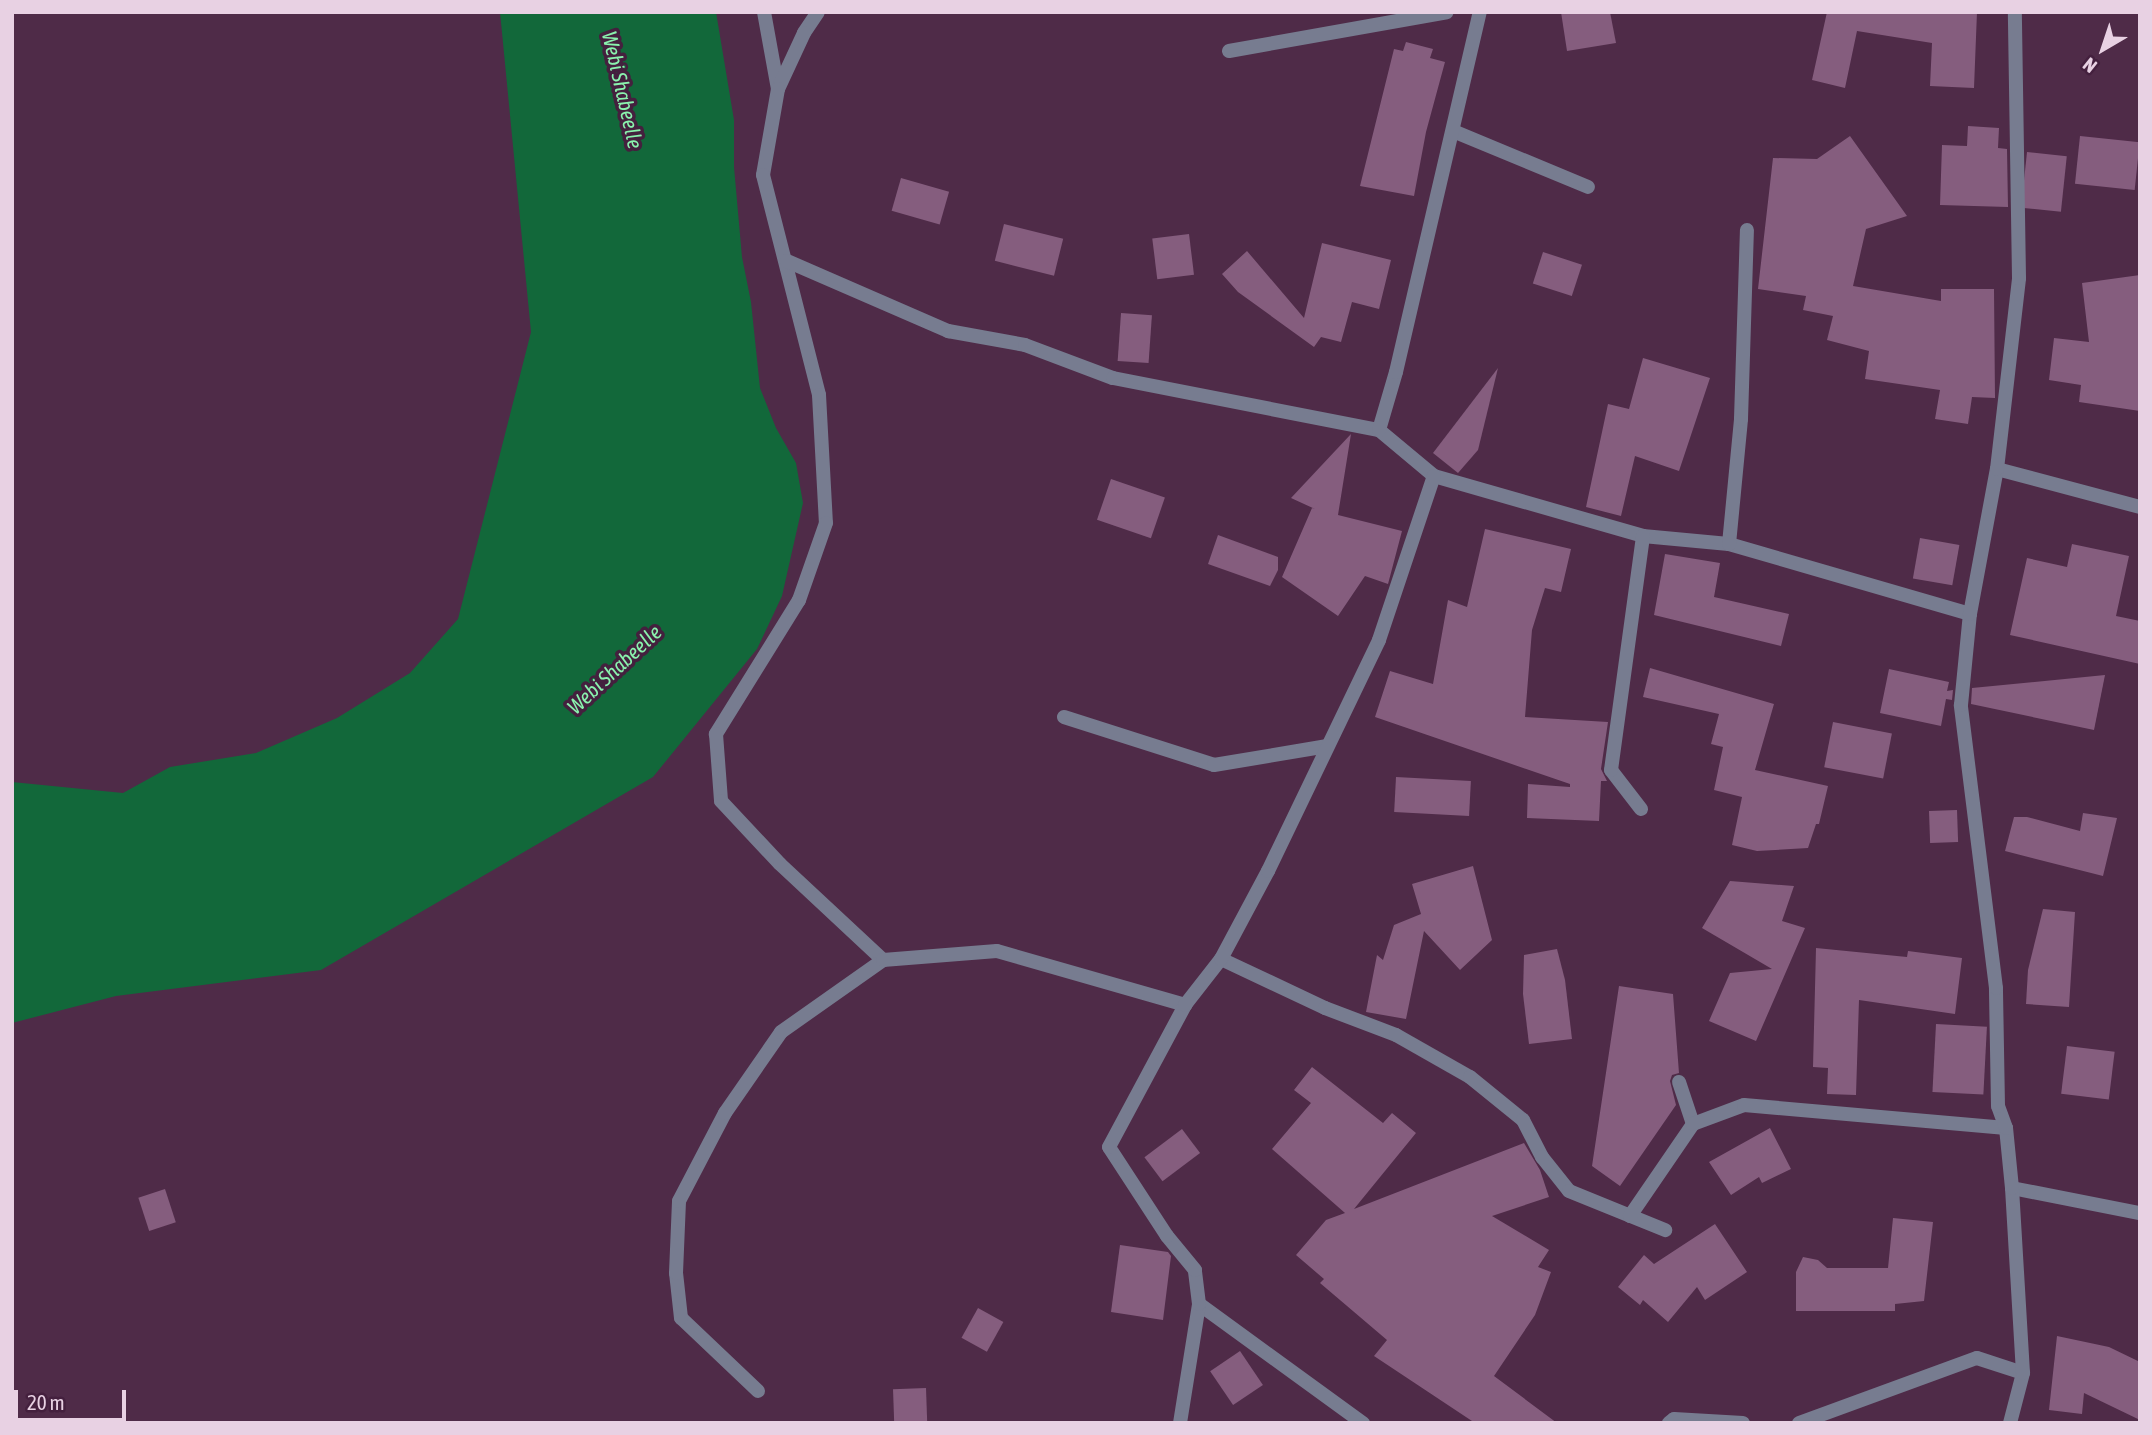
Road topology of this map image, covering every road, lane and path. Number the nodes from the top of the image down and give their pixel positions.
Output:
1 (764, 12) edge
2 (818, 12) edge
3 (1447, 12) edge
4 (1480, 12) edge
5 (2015, 12) edge
6 (1229, 51) dead end
7 (778, 89) junction
8 (1453, 131) junction
9 (1588, 187) dead end
10 (1747, 230) dead end
11 (787, 261) junction
12 (1379, 429) junction
13 (1997, 469) junction
14 (1434, 476) junction
15 (2140, 507) edge
16 (1643, 536) junction
17 (1730, 544) junction
18 (1970, 614) junction
19 (1064, 717) dead end
20 (1327, 746) junction
21 (1641, 809) dead end
22 (1221, 959) junction
23 (883, 960) junction
24 (1185, 1005) junction
25 (1679, 1082) dead end
26 (1693, 1124) junction
27 (2006, 1128) junction
28 (2012, 1188) junction
29 (2140, 1213) edge
30 (1630, 1216) junction
31 (1665, 1230) dead end
32 (1199, 1304) junction
33 (2023, 1373) junction
34 (758, 1391) dead end
35 (1180, 1423) edge
36 (1363, 1423) edge
37 (1669, 1423) edge
38 (1743, 1423) edge
39 (1800, 1423) edge
40 (2010, 1423) edge

1 - 7 street
2 - 7 street
3 - 6 street
4 - 8 street
5 - 13 street
7 - 11 street
8 - 9 street
8 - 12 street
10 - 17 street
11 - 12 street
11 - 23 street
12 - 14 street
13 - 15 street
13 - 18 street
14 - 16 street
14 - 20 street
16 - 17 street
16 - 21 street
17 - 18 street
18 - 27 street
19 - 20 street
20 - 22 street
22 - 24 street
22 - 30 street
23 - 24 street
23 - 34 street
24 - 32 street
25 - 26 street
26 - 27 street
26 - 30 street
27 - 28 street
28 - 29 street
28 - 33 street
30 - 31 street
32 - 35 street
32 - 36 street
33 - 39 street
33 - 40 street
37 - 38 street

